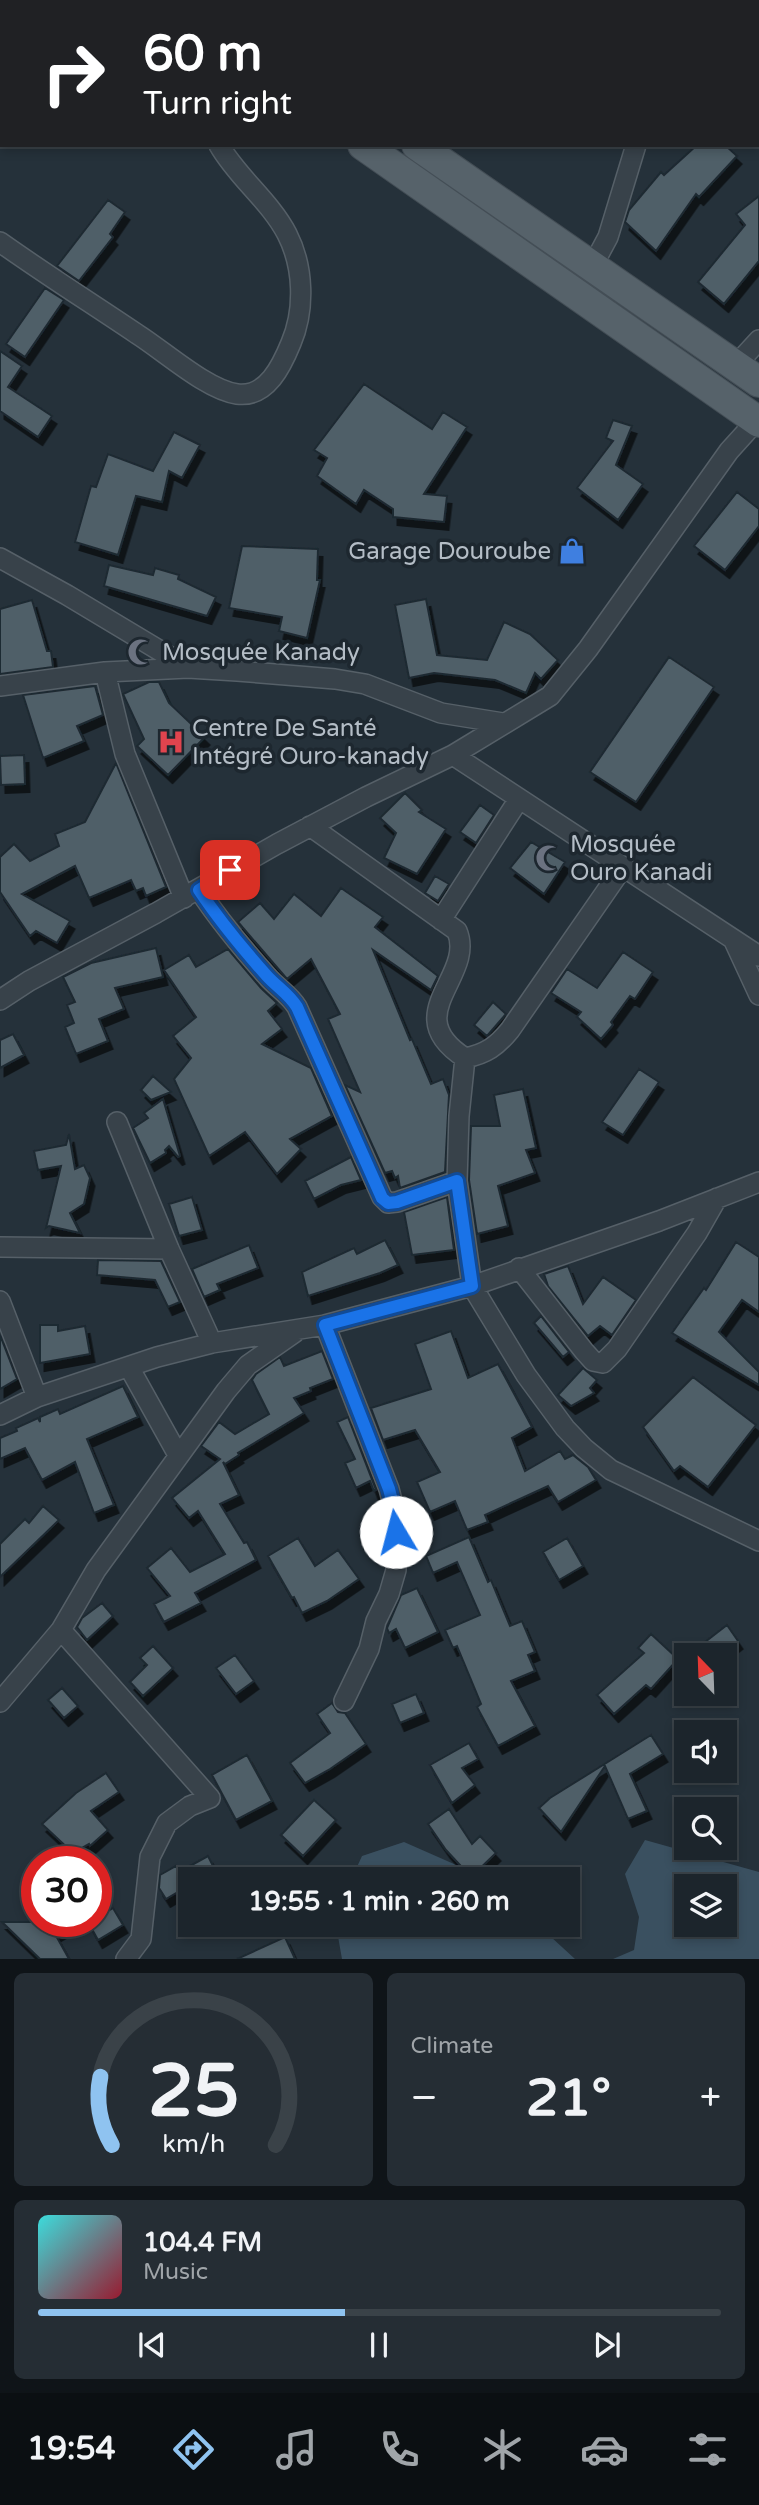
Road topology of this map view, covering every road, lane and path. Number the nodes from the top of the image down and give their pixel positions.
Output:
1 (221, 147) edge
2 (366, 147) edge
3 (420, 147) edge
4 (635, 147) edge
5 (0, 242) edge
6 (592, 267) junction
7 (759, 340) edge
8 (747, 374) edge
9 (758, 420) edge
10 (0, 558) edge
11 (188, 668) junction
12 (105, 673) junction
13 (0, 686) edge
14 (503, 723) junction
15 (453, 755) junction
16 (519, 799) junction
17 (310, 826) junction
18 (622, 867) junction
19 (192, 894) junction
20 (441, 920) junction
21 (733, 940) junction
22 (759, 956) edge
23 (759, 995) edge
24 (0, 1000) edge
25 (465, 1059) junction
26 (117, 1122) dead end
27 (457, 1181) junction
28 (759, 1182) edge
29 (718, 1198) junction
30 (0, 1247) edge
31 (169, 1248) junction
32 (519, 1268) junction
33 (472, 1286) junction
34 (0, 1301) edge
35 (325, 1325) junction
36 (296, 1331) junction
37 (212, 1343) junction
38 (129, 1367) junction
39 (37, 1397) junction
40 (0, 1415) edge
41 (178, 1455) junction
42 (759, 1541) edge
43 (61, 1630) junction
44 (344, 1701) dead end
45 (0, 1702) edge
46 (126, 1959) edge

1 - 5 street
2 - 9 main road
3 - 6 main road
4 - 6 street
6 - 8 main road
7 - 8 street
9 - 14 street
10 - 11 street
11 - 12 street
11 - 14 street
12 - 13 street
12 - 19 street
14 - 15 street
15 - 16 street
15 - 17 street
16 - 18 street
16 - 20 street
17 - 19 street
17 - 20 street
18 - 21 street
18 - 25 street
19 - 24 street
19 - 27 street
20 - 25 street
21 - 22 street
21 - 23 street
25 - 27 street
26 - 31 street
27 - 33 street
28 - 29 street
29 - 32 street
29 - 32 street
30 - 31 street
31 - 37 street
32 - 33 street
33 - 35 street
33 - 42 street
34 - 39 street
35 - 36 street
35 - 44 street
36 - 37 street
36 - 41 street
37 - 38 street
38 - 39 street
38 - 41 street
39 - 40 street
41 - 43 street
43 - 45 street
43 - 46 street

